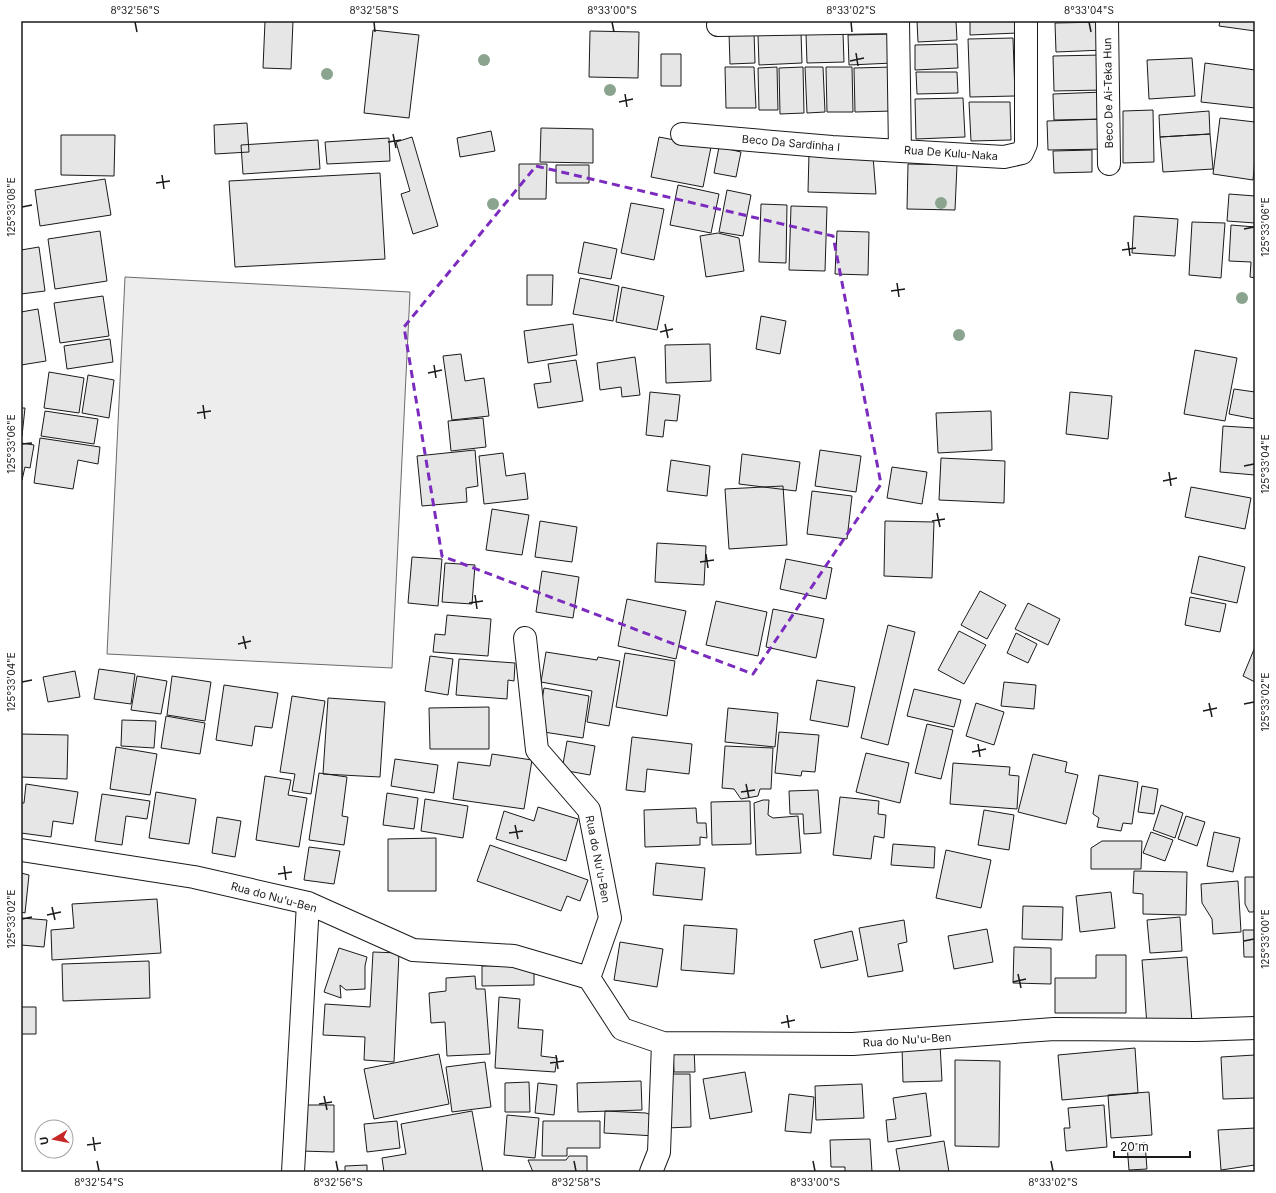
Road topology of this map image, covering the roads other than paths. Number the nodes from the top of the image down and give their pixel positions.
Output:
1 (1026, 21) edge
2 (1107, 21) edge
3 (898, 22) edge
4 (718, 25) dead end
5 (682, 134) dead end
6 (900, 151) junction
7 (1108, 164) dead end
8 (525, 638) dead end
9 (21, 850) edge
10 (308, 903) junction
11 (589, 978) junction
12 (1255, 1028) edge
13 (663, 1043) junction
14 (293, 1172) edge
15 (651, 1172) edge

1 - 6 street, Rua De Kulu-Naka
2 - 7 street, Beco De Ai-Teka Hun
3 - 4 street
3 - 6 street, Rua De Kulu-Naka
5 - 6 street, Beco Da Sardinha I
8 - 11 street, Rua do Nu'u-Ben
9 - 10 street, Rua do Nu'u-Ben
10 - 11 street, Rua do Nu'u-Ben
10 - 14 street
11 - 13 street, Rua do Nu'u-Ben
12 - 13 street, Rua do Nu'u-Ben
13 - 15 street

